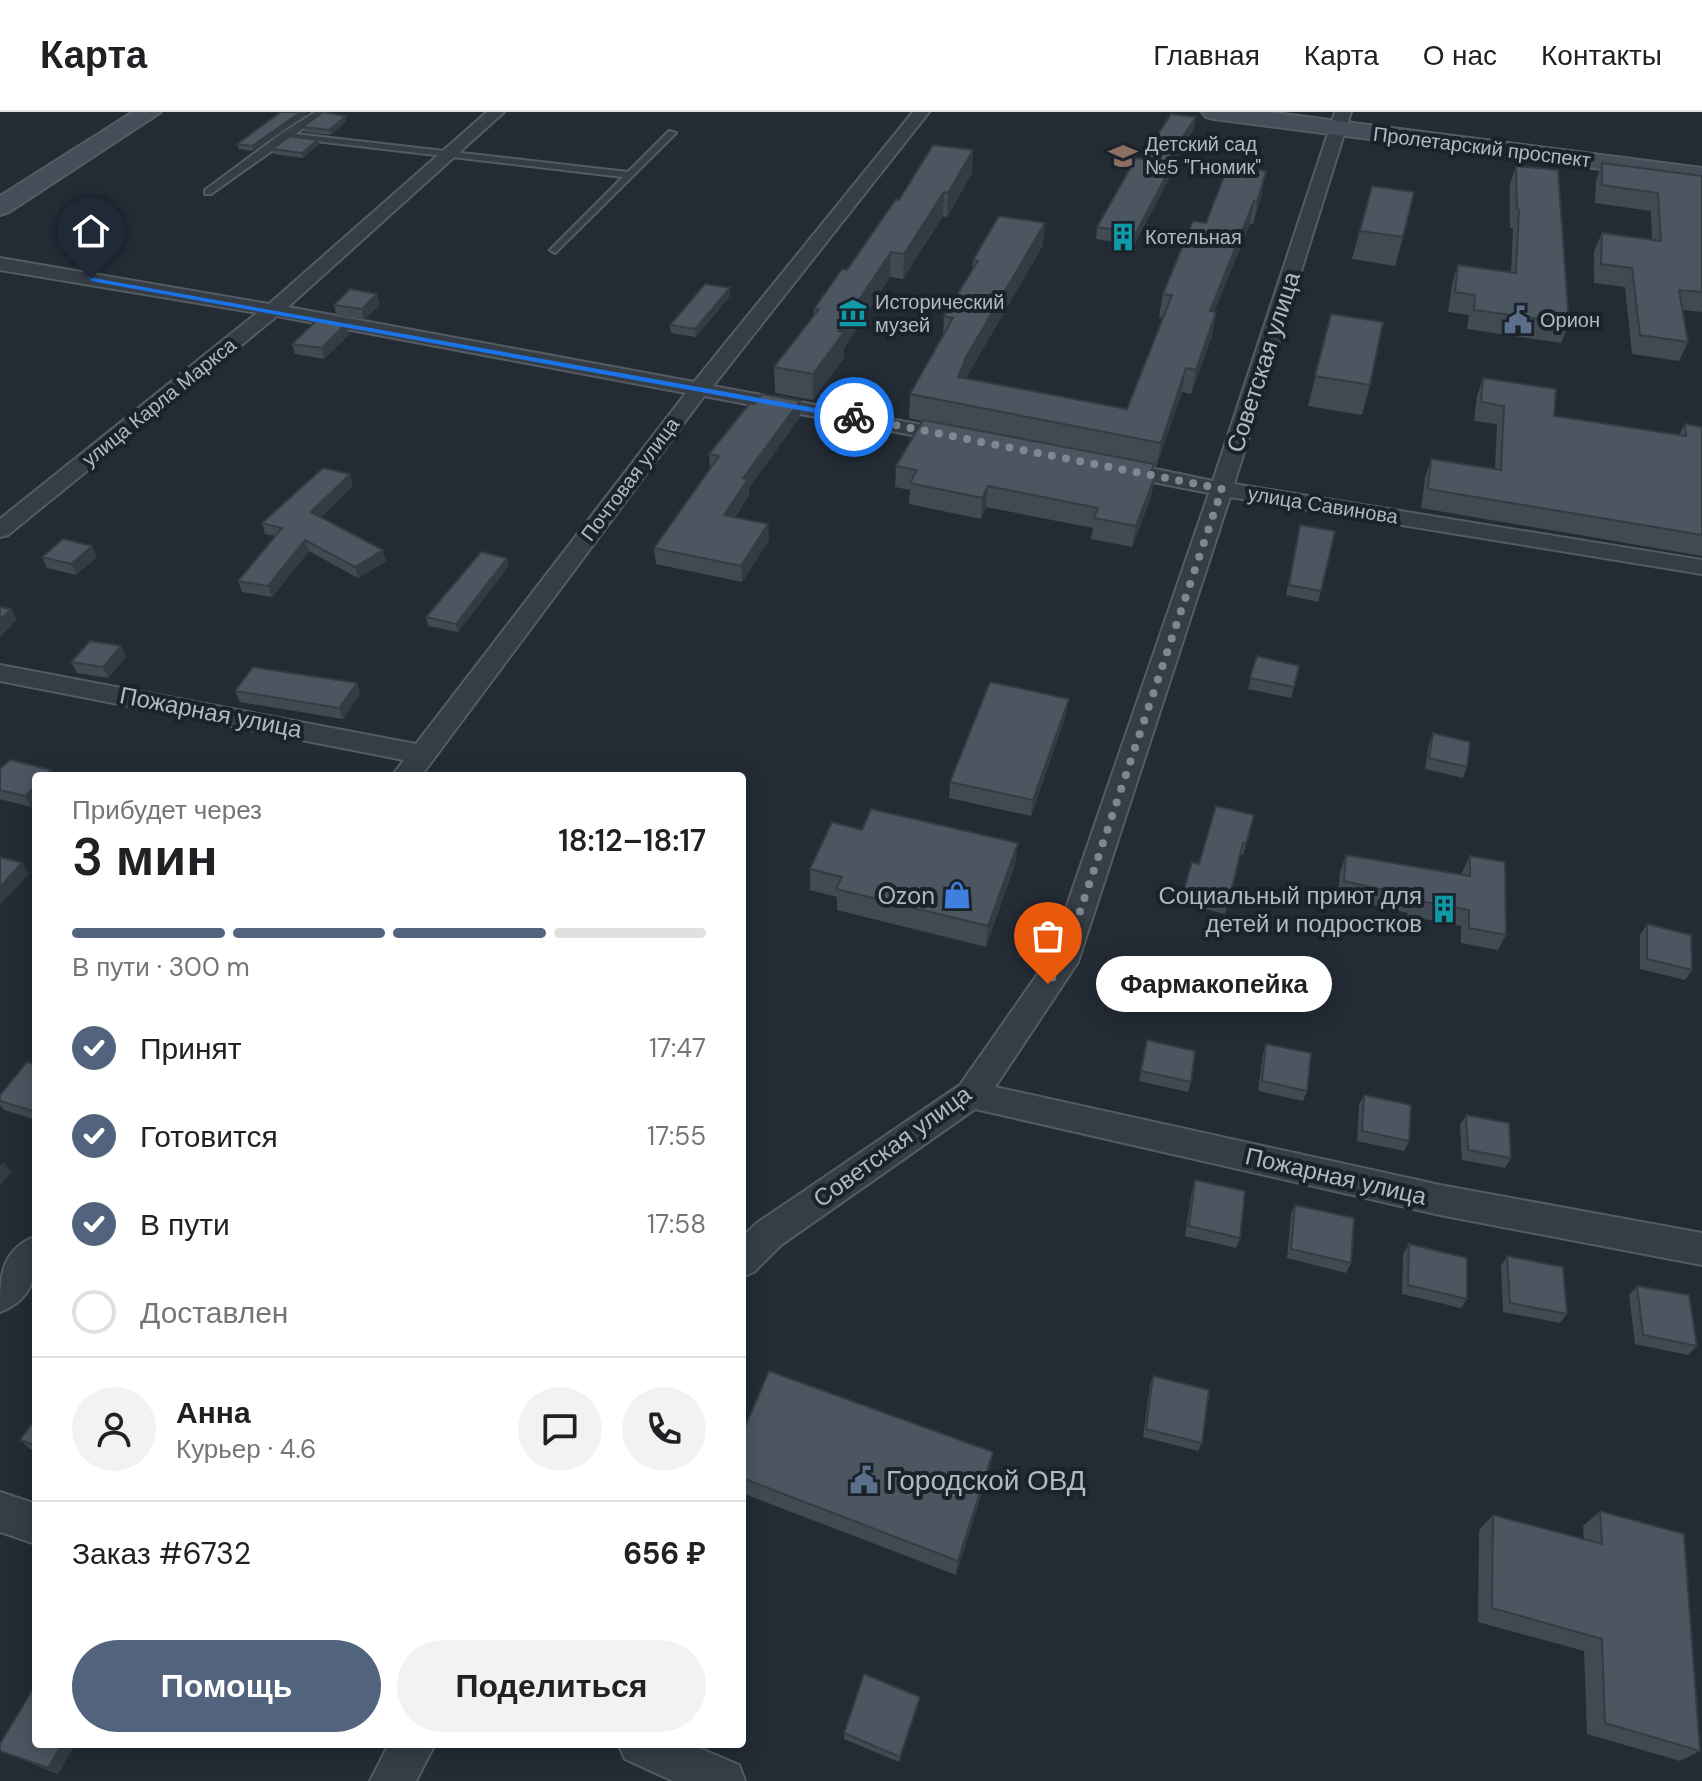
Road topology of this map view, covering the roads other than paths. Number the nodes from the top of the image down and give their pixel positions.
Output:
1 (149, 112) edge
2 (321, 112) edge
3 (496, 112) edge
4 (921, 112) edge
5 (1214, 112) edge
6 (1340, 120) edge
7 (672, 133) dead end
8 (285, 135) junction
9 (448, 154) junction
10 (629, 175) junction
11 (1702, 175) edge
12 (208, 192) dead end
13 (0, 207) edge
14 (555, 250) dead end
15 (0, 264) edge
16 (273, 310) junction
17 (700, 388) junction
18 (976, 441) edge
19 (1084, 462) edge
20 (1222, 489) junction
21 (0, 530) edge
22 (1702, 567) edge
23 (0, 673) edge
24 (414, 765) edge
25 (971, 1095) junction
26 (1702, 1249) edge
27 (32, 1257) edge
28 (746, 1257) edge
29 (0, 1296) edge
30 (0, 1512) edge
31 (32, 1523) edge
32 (411, 1748) edge
33 (649, 1748) edge
34 (392, 1781) edge
35 (723, 1781) edge

1 - 13 street
2 - 8 lane
3 - 9 street, улица Карла Маркса
4 - 17 street, Почтовая улица
5 - 6 street, Пролетарский проспект
6 - 11 street, Пролетарский проспект
6 - 20 street, Советская улица
7 - 10 lane
8 - 9 lane
8 - 12 lane
9 - 10 lane
9 - 16 street, улица Карла Маркса
10 - 14 lane
15 - 16 street
16 - 17 street
16 - 21 street, улица Карла Маркса
17 - 18 street
17 - 24 street, Почтовая улица
19 - 20 street, улица Савинова
20 - 22 street, улица Савинова
20 - 25 street, Советская улица
23 - 24 street, Пожарная улица
25 - 26 street, Пожарная улица
25 - 28 street, Советская улица
27 - 29 street
30 - 31 street
32 - 34 street
33 - 35 street

